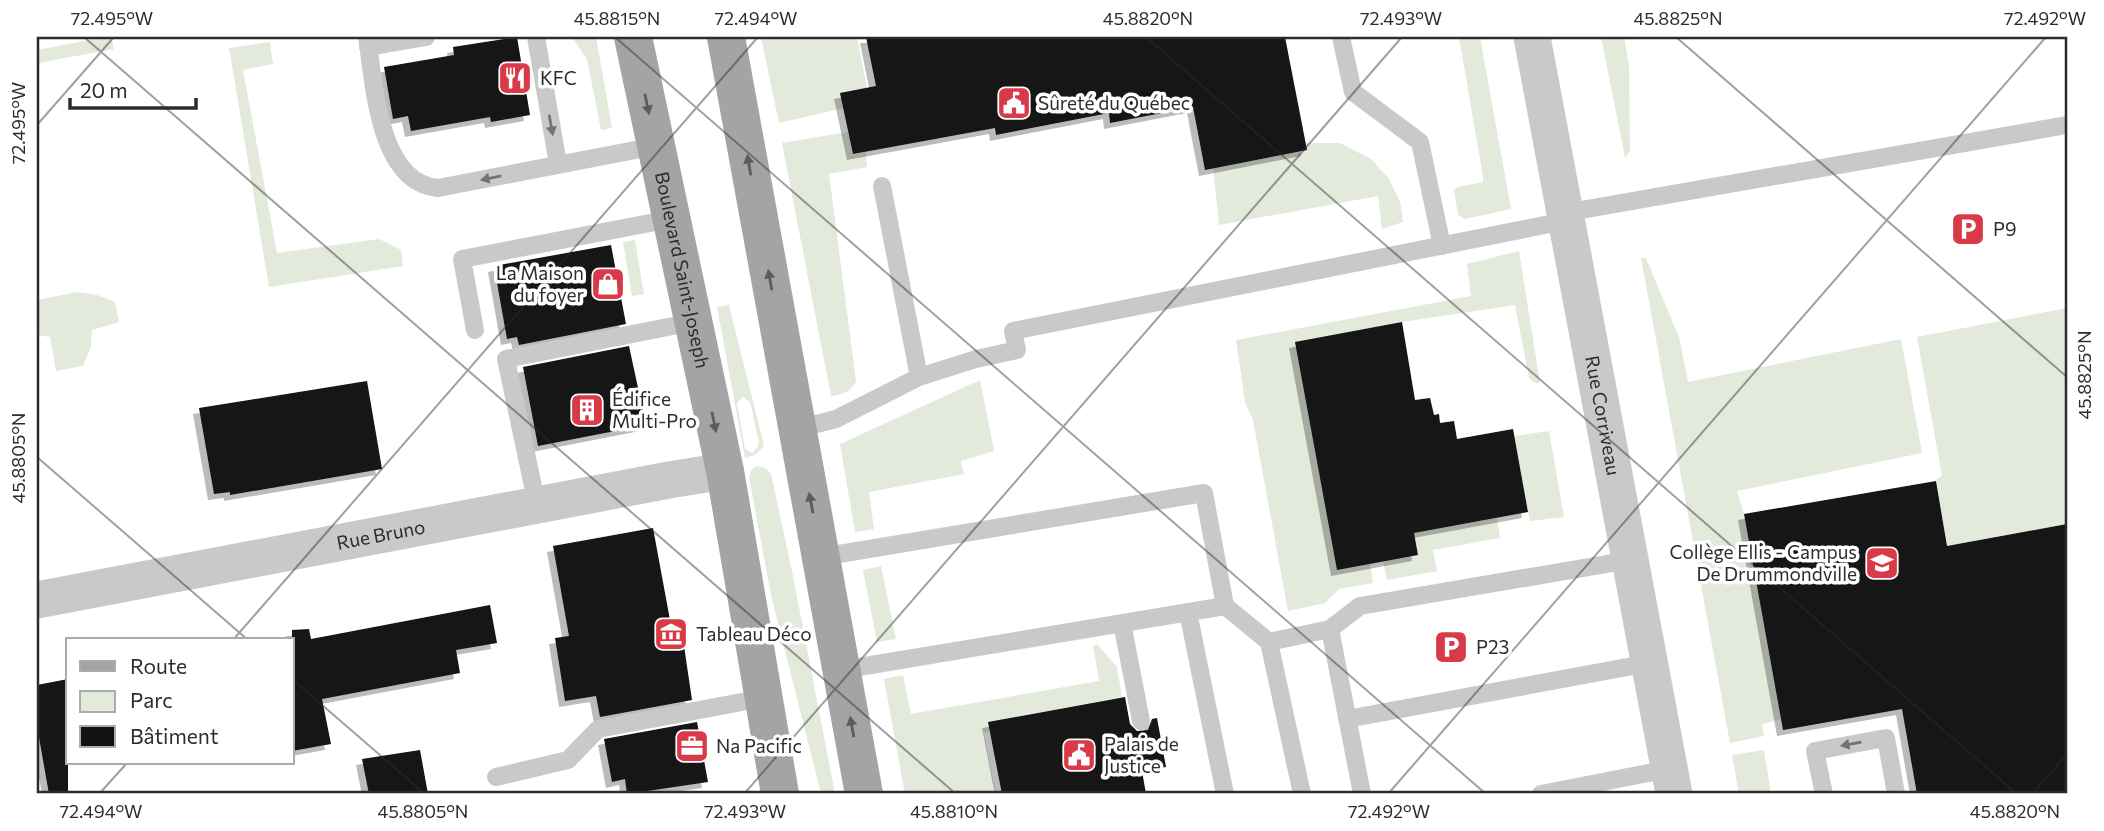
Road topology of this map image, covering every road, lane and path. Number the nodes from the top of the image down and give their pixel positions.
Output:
1 (426, 37) edge
2 (536, 37) edge
3 (633, 37) edge
4 (726, 37) edge
5 (1341, 37) edge
6 (1532, 37) edge
7 (368, 42) edge
8 (2067, 125) edge
9 (656, 146) junction
10 (558, 164) junction
11 (882, 186) dead end
12 (1565, 217) junction
13 (671, 219) junction
14 (1442, 246) junction
15 (693, 322) junction
16 (475, 330) dead end
17 (919, 377) junction
18 (797, 429) junction
19 (724, 471) junction
20 (537, 505) junction
21 (821, 557) junction
22 (1630, 560) junction
23 (37, 600) edge
24 (1225, 606) junction
25 (1188, 612) junction
26 (1122, 623) junction
27 (1330, 629) junction
28 (1269, 642) junction
29 (1650, 663) junction
30 (841, 670) junction
31 (763, 698) junction
32 (1347, 719) junction
33 (1141, 721) dead end
34 (496, 777) dead end
35 (1672, 782) edge
36 (780, 794) edge
37 (864, 794) edge
38 (1225, 794) edge
39 (1302, 794) edge
40 (1362, 794) edge
41 (1541, 794) edge
42 (1824, 794) edge
43 (1896, 794) edge

1 - 7 lane
2 -> 10 lane
3 -> 9 main road, Boulevard Saint-Joseph
18 -> 4 main road
5 - 14 lane
6 - 12 street, Rue Corriveau
10 -> 7 lane
8 - 12 lane
9 - 10 lane
9 - 13 main road, Boulevard Saint-Joseph
11 - 17 lane
12 - 14 lane
12 - 22 street, Rue Corriveau
13 - 15 main road, Boulevard Saint-Joseph
13 - 16 lane
14 - 17 lane
15 -> 19 main road, Boulevard Saint-Joseph
15 - 20 lane
17 - 18 lane
21 -> 18 main road
19 - 20 street, Rue Bruno
19 - 31 main road, Boulevard Saint-Joseph
20 - 23 street, Rue Bruno
21 - 24 lane
21 - 30 main road
22 - 27 lane
22 - 29 street, Rue Corriveau
24 - 25 lane
24 - 28 lane
25 - 26 lane
25 - 38 lane
26 - 30 lane
26 - 33 lane
27 - 28 lane
27 - 32 lane
28 - 39 lane
29 - 32 lane
29 - 35 street, Rue Corriveau
37 -> 30 main road
31 - 34 lane
31 - 36 main road, Boulevard Saint-Joseph
32 - 40 lane
35 - 41 lane
43 -> 42 lane

